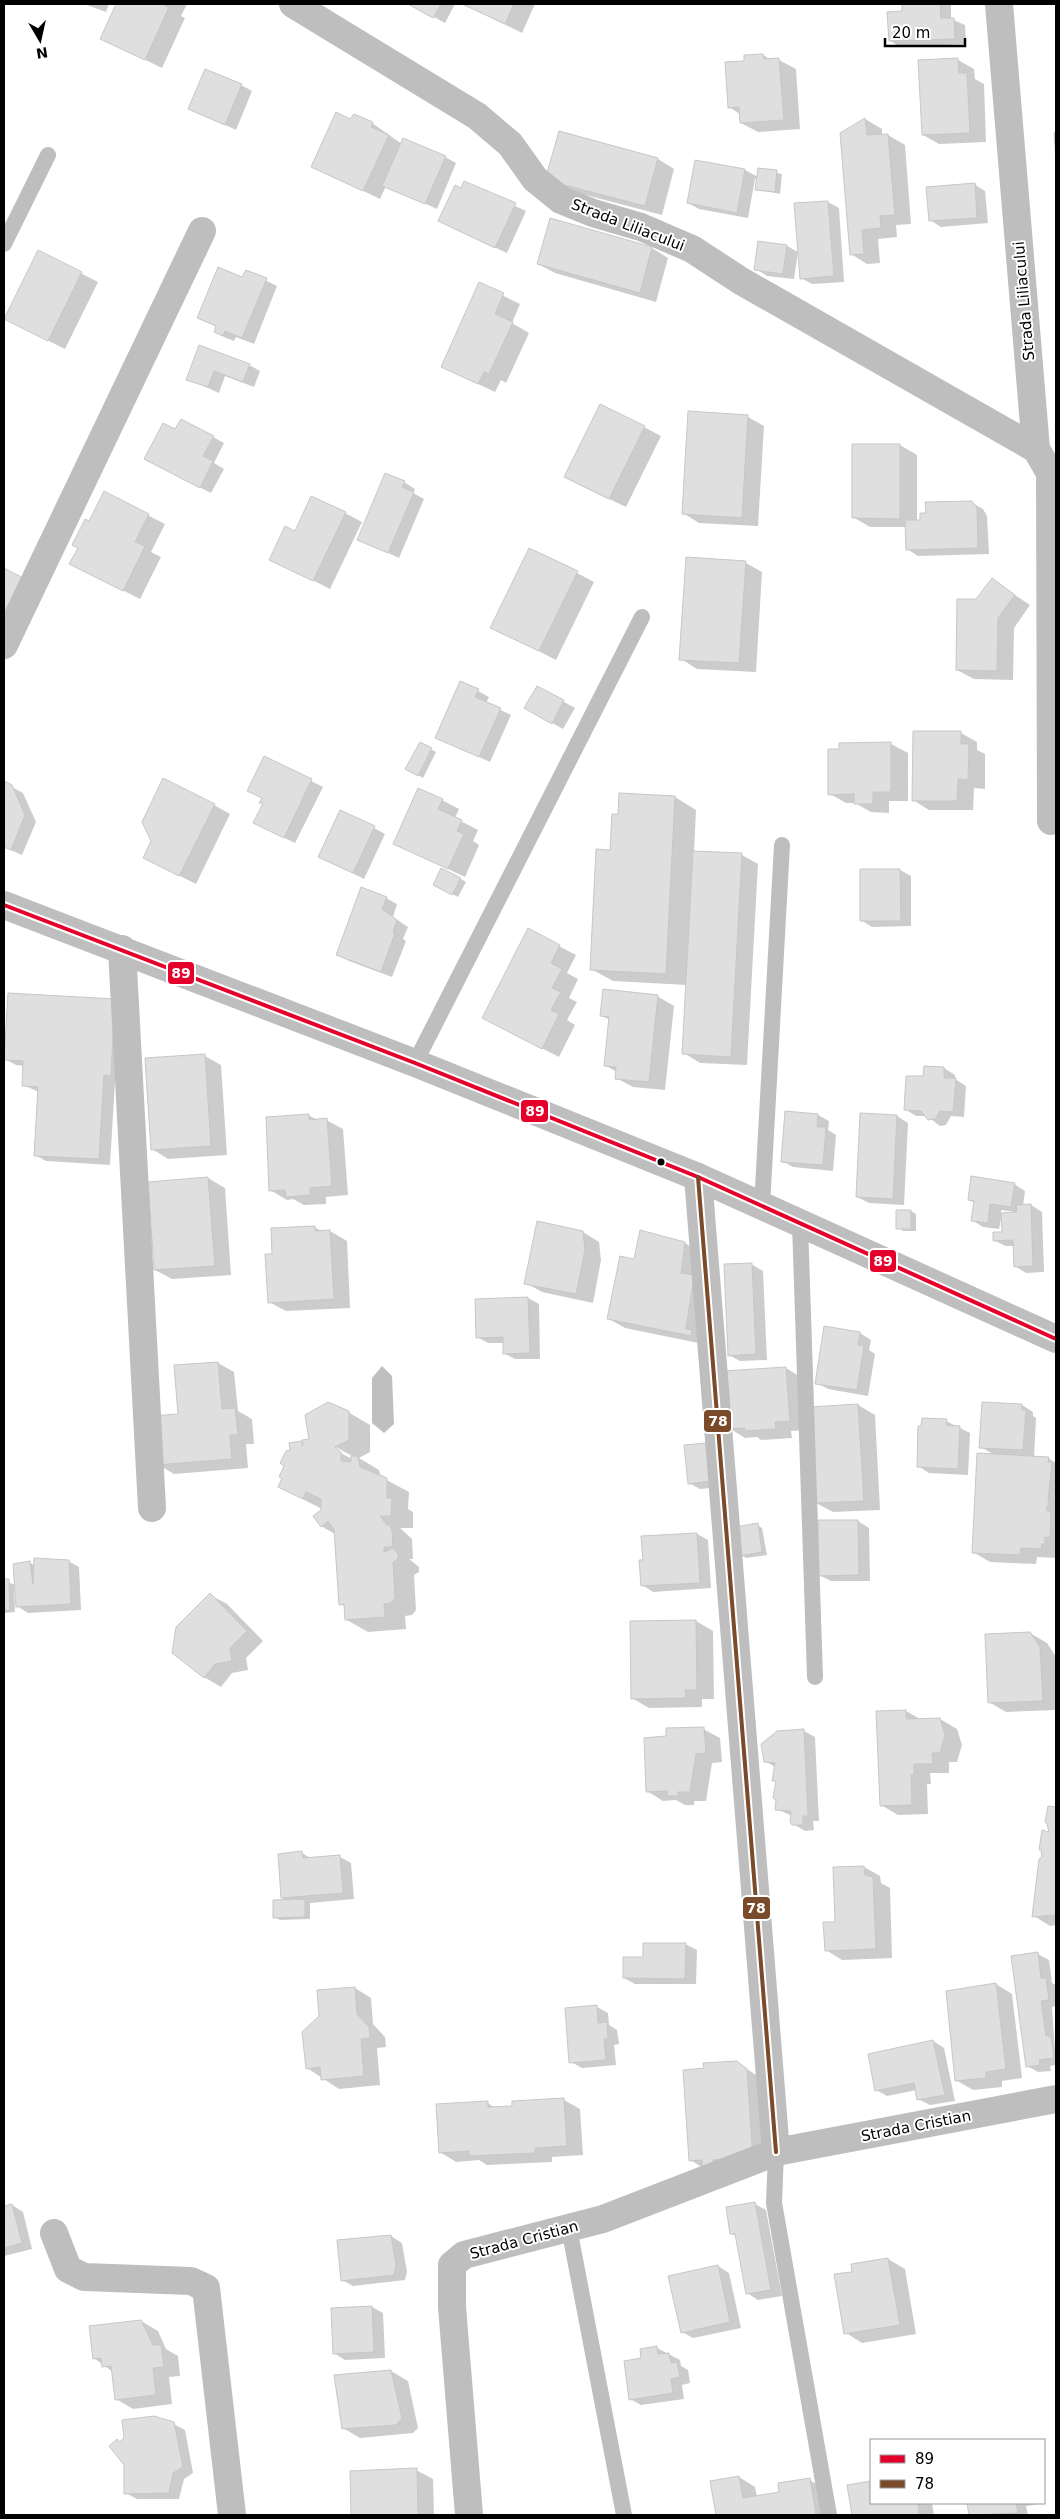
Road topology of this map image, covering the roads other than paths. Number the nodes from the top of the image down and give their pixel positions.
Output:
1 (293, 4) edge
2 (999, 4) edge
3 (48, 155) dead end
4 (202, 231) dead end
5 (4, 244) edge
6 (1036, 450) junction
7 (1053, 474) edge
8 (642, 617) dead end
9 (4, 645) edge
10 (1051, 821) dead end
11 (782, 845) dead end
12 (4, 904) edge
13 (122, 949) junction
14 (415, 1063) junction
15 (698, 1177) junction
16 (762, 1206) junction
17 (800, 1224) junction
18 (1056, 1339) edge
19 (152, 1508) dead end
20 (815, 1677) dead end
21 (1056, 2099) edge
22 (776, 2152) junction
23 (569, 2228) junction
24 (54, 2233) dead end
25 (232, 2515) edge
26 (468, 2515) edge
27 (624, 2515) edge
28 (829, 2515) edge

1 - 6 street, Strada Liliacului
2 - 6 street, Strada Liliacului
3 - 5 lane
4 - 9 street
6 - 7 street, Strada Liliacului
7 - 10 street, Strada Liliacului
8 - 14 lane
11 - 16 lane
12 - 13 street
13 - 14 street
13 - 19 street
14 - 15 street
15 - 16 street
15 - 22 street
16 - 17 street
17 - 18 street
17 - 20 lane
21 - 22 street, Strada Cristian
22 - 23 street, Strada Cristian
22 - 28 lane
23 - 26 street, Strada Cristian
23 - 27 lane
24 - 25 street

